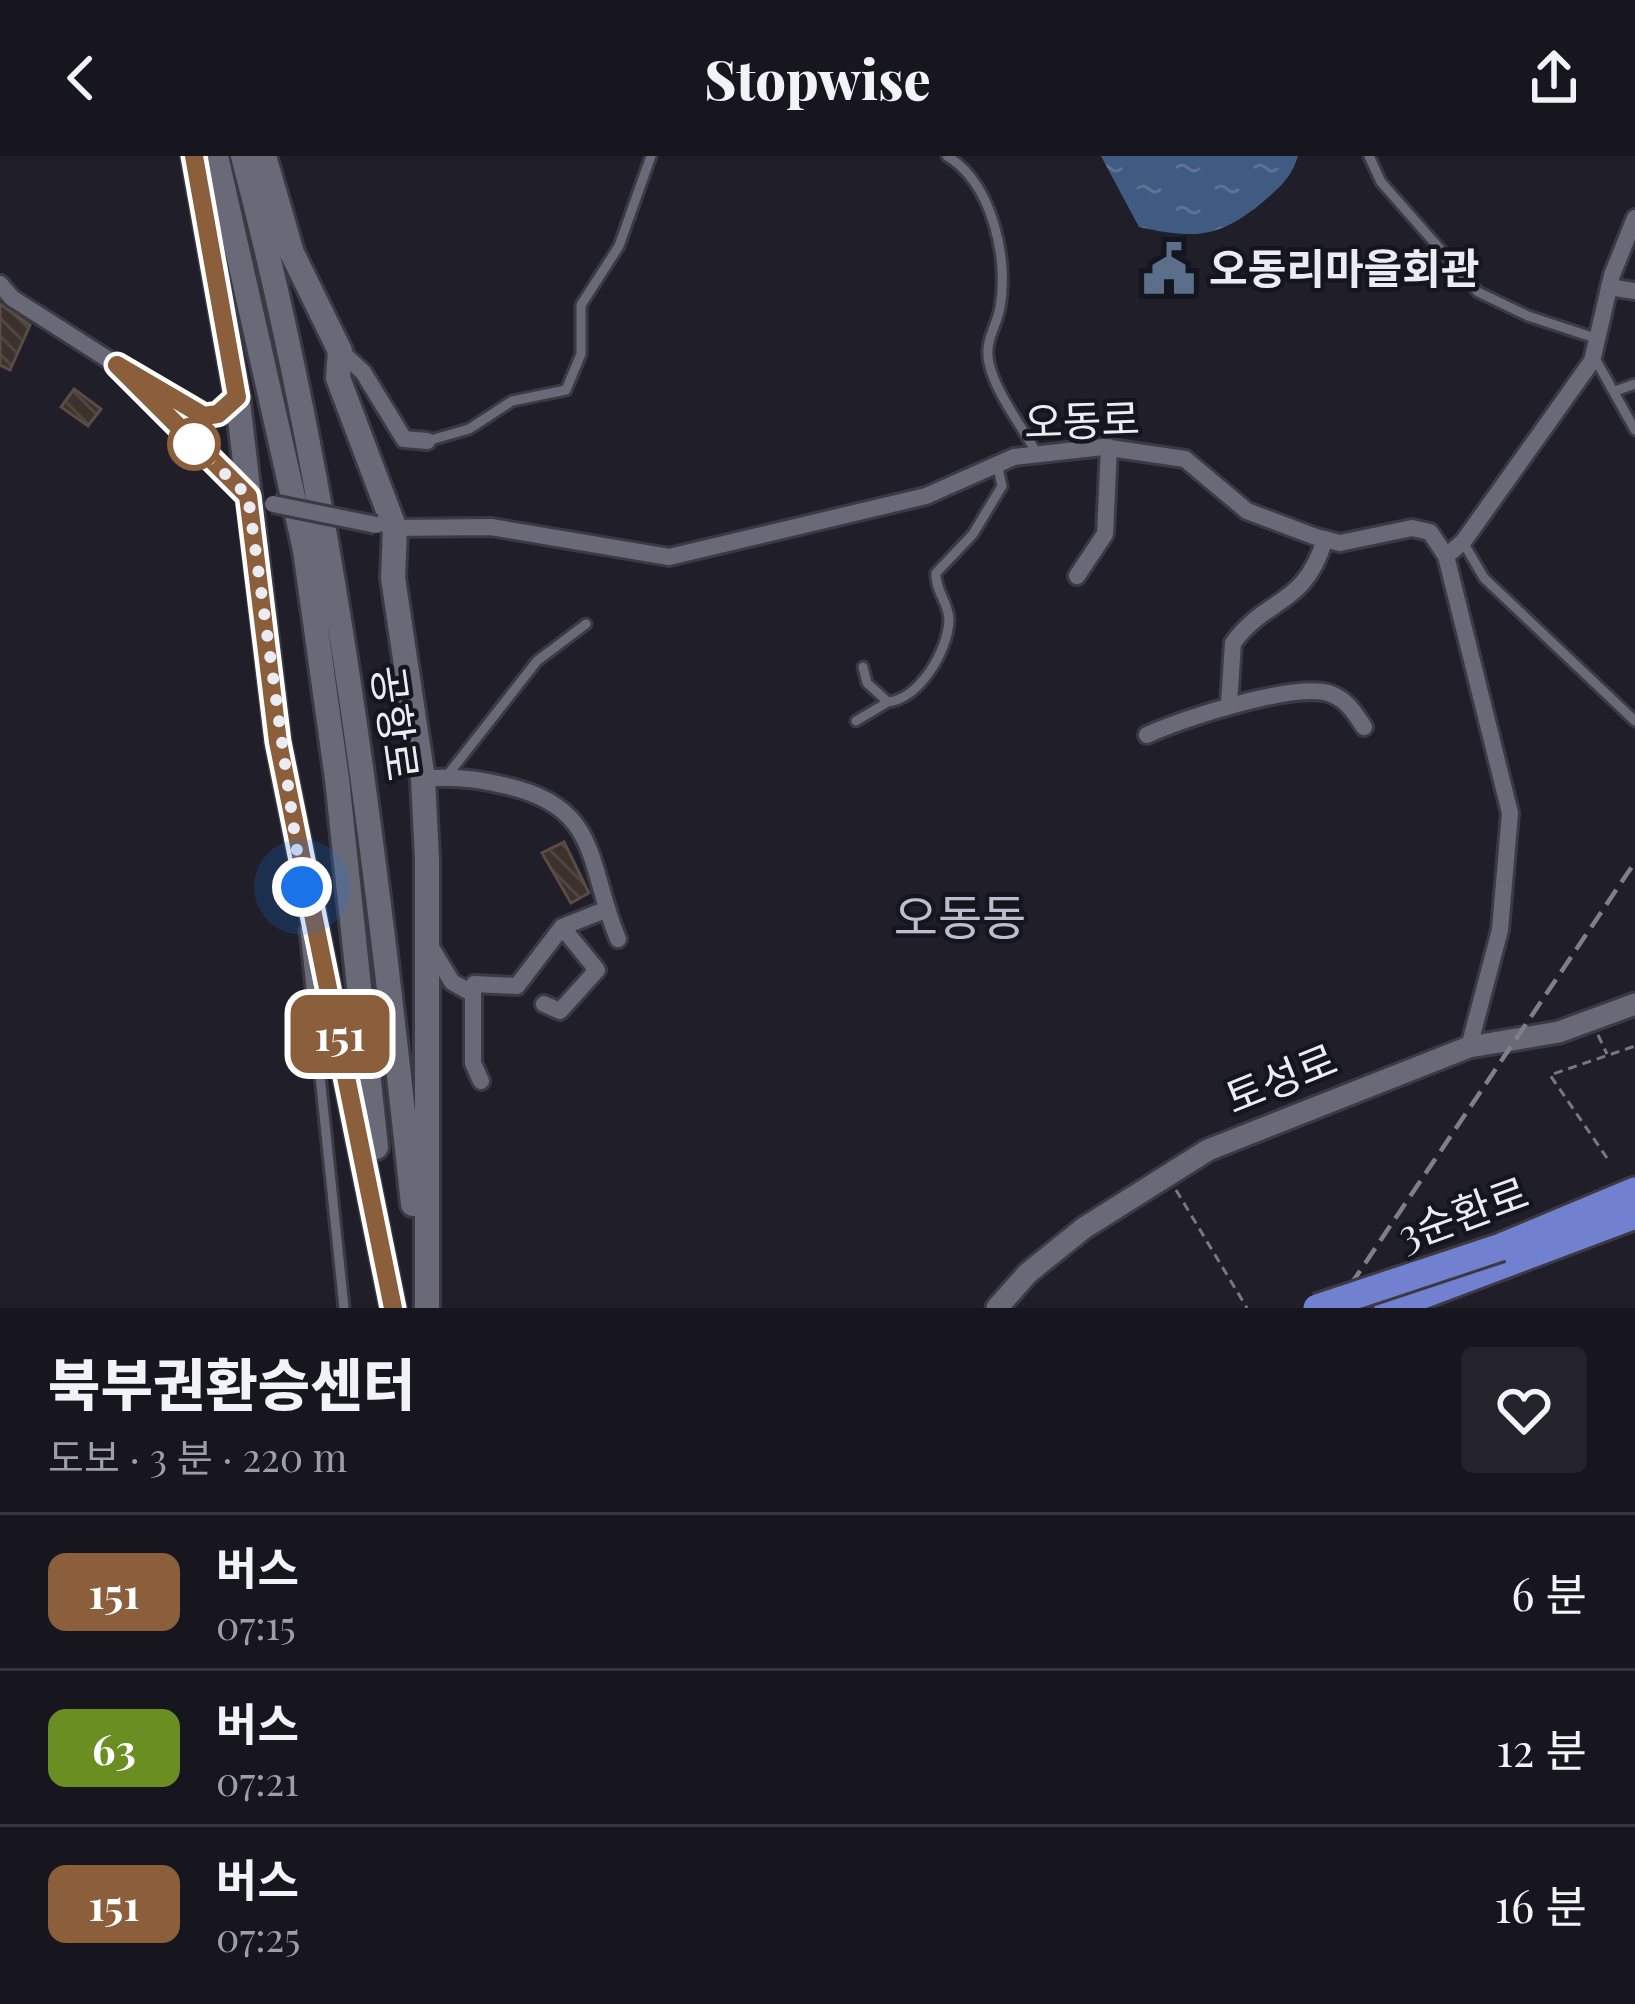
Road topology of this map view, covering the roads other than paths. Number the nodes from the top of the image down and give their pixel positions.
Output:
1 (194, 156) edge
2 (216, 156) edge
3 (243, 156) edge
4 (264, 156) edge
5 (651, 156) edge
6 (947, 156) edge
7 (1369, 156) edge
8 (1635, 218) edge
9 (0, 284) edge
10 (1610, 287) junction
11 (1635, 291) edge
12 (1596, 347) junction
13 (340, 351) junction
14 (117, 365) junction
15 (1635, 384) edge
16 (1615, 391) junction
17 (237, 397) junction
18 (1635, 430) edge
19 (427, 441) joint
20 (1109, 447) junction
21 (1037, 454) junction
22 (997, 463) junction
23 (260, 500) junction
24 (386, 527) junction
25 (1325, 539) junction
26 (1462, 542) junction
27 (1446, 556) junction
28 (1077, 576) dead end
29 (586, 624) dead end
30 (862, 668) dead end
31 (888, 702) junction
32 (1228, 704) junction
33 (856, 721) dead end
34 (1635, 722) edge
35 (1364, 727) dead end
36 (1147, 734) dead end
37 (434, 778) junction
38 (301, 859) junction
39 (605, 910) junction
40 (562, 927) junction
41 (426, 938) junction
42 (618, 939) dead end
43 (472, 994) junction
44 (544, 1004) dead end
45 (1635, 1004) edge
46 (1469, 1047) junction
47 (482, 1081) dead end
48 (1635, 1191) edge
49 (1635, 1215) edge
50 (344, 1308) edge
51 (394, 1308) edge
52 (426, 1308) edge
53 (997, 1308) edge
54 (1317, 1308) edge
55 (1388, 1308) edge

1 - 17 main road
2 - 51 main road, 공항로
3 - 52 main road, 공항로
4 - 13 main road
5 - 19 lane
6 - 21 lane
7 - 12 lane
8 - 10 street
9 - 14 street
10 - 11 street
10 - 12 street
12 - 16 lane
12 - 26 street
13 - 19 street
13 - 24 main road
14 - 17 lane
14 - 23 street
15 - 16 lane
16 - 18 lane
17 - 23 main road
20 - 21 street, 오동로
20 - 25 street, 오동로
20 - 28 street
21 - 22 street, 오동로
22 - 24 street, 오동로
22 - 31 lane
23 - 24 street, 오동로, bridge
23 - 38 main road
24 - 37 main road
25 - 27 street, 오동로
25 - 32 street
26 - 27 street
26 - 34 lane
27 - 46 street
29 - 37 lane
30 - 31 lane
31 - 33 lane
32 - 35 street
32 - 36 street
37 - 39 street
37 - 41 main road
38 - 50 lane
38 - 51 main road
39 - 40 street
39 - 42 street
40 - 43 street
40 - 44 street
41 - 43 street
41 - 52 main road
43 - 47 street
45 - 46 street, 토성로
46 - 53 street, 토성로
48 - 54 highway, 3순환로, bridge
49 - 55 highway, 3순환로

